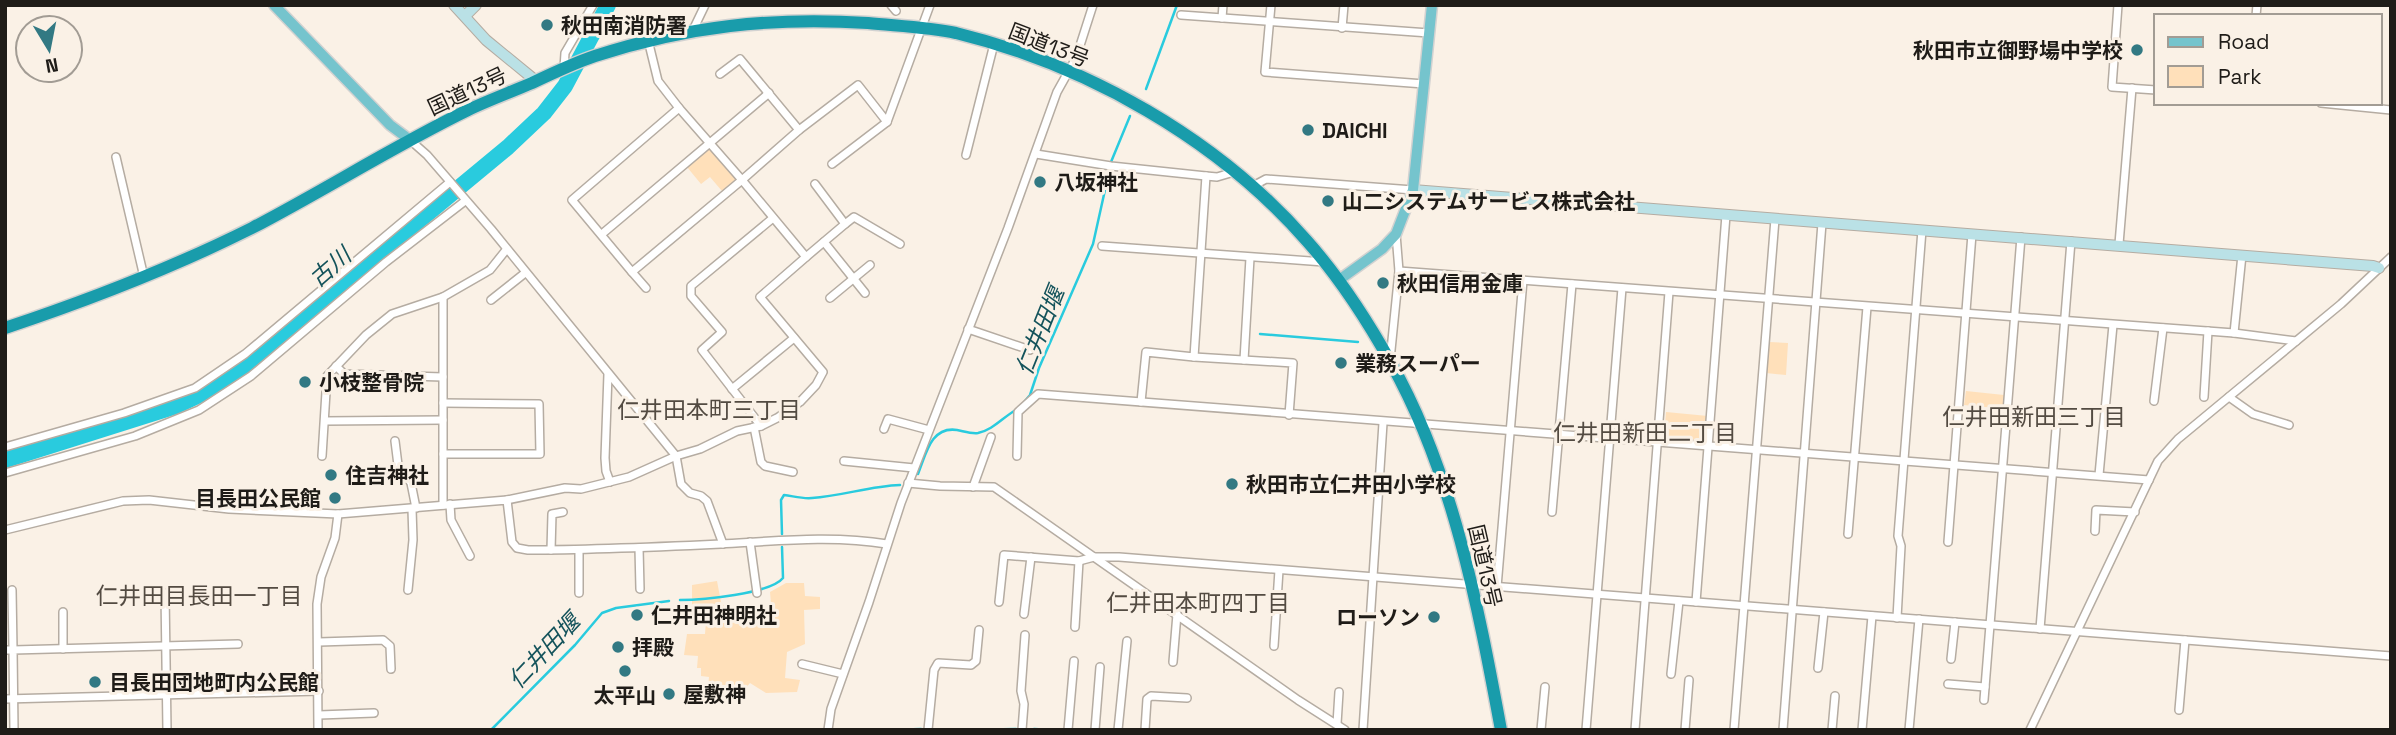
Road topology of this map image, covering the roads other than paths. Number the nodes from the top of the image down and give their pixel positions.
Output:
1 (454, 5) edge
2 (476, 5) edge
3 (593, 5) edge
4 (705, 5) edge
5 (930, 5) edge
6 (1093, 5) edge
7 (1223, 5) edge
8 (1271, 5) edge
9 (1344, 5) edge
10 (1432, 5) edge
11 (2118, 5) edge
12 (282, 7) edge
13 (1181, 15) dead end
14 (465, 16) junction
15 (1222, 18) junction
16 (1269, 22) junction
17 (923, 27) junction
18 (1342, 28) junction
19 (693, 30) junction
20 (1429, 33) junction
21 (648, 40) junction
22 (994, 44) junction
23 (565, 68) junction
24 (1069, 70) junction
25 (720, 74) dead end
26 (536, 81) junction
27 (1424, 84) junction
28 (2132, 88) junction
29 (2154, 90) edge
30 (769, 93) junction
31 (2341, 105) edge
32 (679, 108) junction
33 (2391, 110) edge
34 (887, 122) junction
35 (799, 130) junction
36 (410, 140) junction
37 (710, 143) junction
38 (1036, 154) junction
39 (966, 155) dead end
40 (116, 157) dead end
41 (832, 164) dead end
42 (1234, 172) junction
43 (1206, 176) junction
44 (742, 180) junction
45 (451, 183) junction
46 (815, 184) dead end
47 (1253, 186) junction
48 (1413, 190) junction
49 (464, 200) junction
50 (1726, 215) junction
51 (773, 218) junction
52 (1775, 219) junction
53 (1822, 223) junction
54 (845, 224) junction
55 (1922, 230) junction
56 (1972, 233) junction
57 (601, 234) junction
58 (1396, 234) junction
59 (2021, 237) junction
60 (824, 242) junction
61 (2071, 242) junction
62 (900, 244) dead end
63 (2119, 244) junction
64 (1102, 246) dead end
65 (506, 250) junction
66 (1202, 254) junction
67 (2242, 255) junction
68 (806, 257) junction
69 (1250, 258) junction
70 (2391, 258) edge
71 (1325, 262) junction
72 (870, 264) dead end
73 (2379, 268) junction
74 (1399, 271) junction
75 (632, 272) junction
76 (525, 273) junction
77 (145, 278) junction
78 (853, 278) junction
79 (1339, 280) junction
80 (1523, 281) junction
81 (1572, 284) junction
82 (646, 288) dead end
83 (1622, 288) junction
84 (1669, 292) junction
85 (865, 293) dead end
86 (1720, 296) junction
87 (443, 297) junction
88 (830, 298) dead end
89 (1768, 299) junction
90 (491, 300) dead end
91 (1816, 303) junction
92 (1867, 307) junction
93 (1917, 310) junction
94 (1966, 314) junction
95 (2015, 317) junction
96 (2064, 321) junction
97 (2113, 325) junction
98 (5, 328) edge
99 (2164, 328) junction
100 (968, 329) junction
101 (2208, 331) junction
102 (2234, 333) junction
103 (794, 338) junction
104 (2296, 341) junction
105 (1030, 350) dead end
106 (1194, 357) junction
107 (1244, 360) junction
108 (1390, 360) junction
109 (336, 366) junction
110 (608, 374) junction
111 (443, 377) junction
112 (732, 389) junction
113 (2204, 397) dead end
114 (2229, 397) junction
115 (2154, 401) dead end
116 (1141, 402) junction
117 (443, 403) junction
118 (1289, 415) junction
119 (443, 420) junction
120 (325, 421) junction
121 (1383, 423) junction
122 (1421, 424) junction
123 (2289, 425) dead end
124 (758, 426) junction
125 (884, 429) dead end
126 (929, 430) junction
127 (1512, 430) junction
128 (1559, 434) junction
129 (991, 437) dead end
130 (1610, 438) junction
131 (395, 441) dead end
132 (1658, 442) junction
133 (1707, 446) junction
134 (5, 447) edge
135 (1757, 450) junction
136 (443, 454) junction
137 (1804, 454) junction
138 (322, 456) dead end
139 (676, 456) junction
140 (1017, 456) dead end
141 (1855, 458) junction
142 (844, 461) dead end
143 (1906, 462) junction
144 (1954, 466) junction
145 (914, 468) junction
146 (2003, 469) junction
147 (793, 472) dead end
148 (5, 473) edge
149 (2052, 473) junction
150 (2099, 475) junction
151 (2149, 480) junction
152 (610, 482) junction
153 (908, 483) junction
154 (973, 487) junction
155 (507, 500) junction
156 (447, 504) junction
157 (414, 508) junction
158 (563, 512) dead end
159 (1552, 512) dead end
160 (2135, 512) junction
161 (338, 514) junction
162 (5, 530) edge
163 (2095, 531) dead end
164 (1848, 534) dead end
165 (750, 542) junction
166 (1948, 542) dead end
167 (723, 544) junction
168 (887, 544) junction
169 (639, 548) junction
170 (551, 550) junction
171 (579, 550) junction
172 (470, 556) dead end
173 (1031, 557) junction
174 (1094, 557) junction
175 (1080, 561) junction
176 (1279, 570) junction
177 (1374, 577) junction
178 (1470, 584) junction
179 (1497, 586) junction
180 (640, 589) dead end
181 (12, 590) dead end
182 (408, 590) dead end
183 (757, 590) dead end
184 (165, 593) dead end
185 (579, 593) dead end
186 (1597, 594) junction
187 (1646, 598) junction
188 (1679, 601) junction
189 (999, 602) dead end
190 (1696, 602) junction
191 (1744, 606) junction
192 (1793, 610) junction
193 (63, 612) dead end
194 (1824, 612) junction
195 (1024, 614) dead end
196 (1177, 614) junction
197 (1872, 616) junction
198 (1896, 618) junction
199 (1919, 619) junction
200 (1955, 622) junction
201 (1991, 625) junction
202 (1075, 627) dead end
203 (2040, 629) junction
204 (979, 630) dead end
205 (2077, 632) junction
206 (1025, 635) dead end
207 (2185, 640) junction
208 (1127, 641) dead end
209 (319, 642) junction
210 (238, 644) dead end
211 (165, 646) junction
212 (1274, 646) dead end
213 (63, 649) junction
214 (9, 650) edge
215 (2391, 656) edge
216 (1951, 659) dead end
217 (1074, 661) dead end
218 (1173, 662) dead end
219 (802, 664) dead end
220 (1100, 667) dead end
221 (1818, 668) dead end
222 (391, 669) dead end
223 (843, 674) junction
224 (1671, 674) dead end
225 (1689, 680) dead end
226 (1948, 684) dead end
227 (1545, 687) dead end
228 (1985, 687) junction
229 (319, 691) junction
230 (1339, 692) dead end
231 (166, 695) junction
232 (1835, 696) dead end
233 (1187, 698) dead end
234 (5, 699) edge
235 (15, 699) junction
236 (1984, 700) dead end
237 (2179, 710) dead end
238 (374, 713) dead end
239 (318, 715) junction
240 (1337, 724) junction
241 (15, 730) edge
242 (167, 730) edge
243 (318, 730) edge
244 (828, 730) edge
245 (928, 730) edge
246 (1022, 730) edge
247 (1068, 730) edge
248 (1096, 730) edge
249 (1118, 730) edge
250 (1145, 730) edge
251 (1345, 730) edge
252 (1363, 730) edge
253 (1500, 730) edge
254 (1541, 730) edge
255 (1586, 730) edge
256 (1636, 730) edge
257 (1685, 730) edge
258 (1734, 730) edge
259 (1783, 730) edge
260 (1832, 730) edge
261 (1862, 730) edge
262 (1909, 730) edge
263 (2030, 730) edge

1 - 14 street
2 - 14 street
3 - 23 street
4 - 19 street
5 - 17 street
6 - 24 street
7 - 15 street
8 - 16 street
9 - 18 street
10 - 20 main road
11 - 28 street
12 - 36 main road
13 - 15 street
14 - 26 street
15 - 16 street
16 - 18 street
16 - 27 street
17 - 19 highway, 国道13号
17 - 22 highway, 国道13号
17 - 34 street
18 - 20 street
19 - 21 highway, 国道13号
20 - 27 main road
21 - 23 highway, 国道13号
21 - 32 street
22 - 24 highway, 国道13号
22 - 39 street
23 - 26 highway, 国道13号
24 - 38 street
24 - 42 highway, 国道13号
25 - 30 street
26 - 36 highway, 国道13号
27 - 48 main road
28 - 29 street
28 - 63 street
30 - 35 street
30 - 37 street
31 - 33 street
32 - 37 street
32 - 57 street
34 - 35 street
34 - 41 street
35 - 44 street
36 - 45 street
36 - 77 highway, 国道13号
37 - 44 street
37 - 57 street
38 - 43 street
38 - 100 street
40 - 77 street
42 - 43 street
42 - 47 highway, 国道13号
43 - 66 street
44 - 51 street
44 - 75 street
45 - 49 street
45 - 134 street
46 - 54 street
47 - 48 street
47 - 71 highway, 国道13号
48 - 50 street
48 - 58 main road
49 - 65 street
49 - 148 street
50 - 52 street
50 - 86 street
51 - 68 street
51 - 112 street
52 - 53 street
52 - 89 street
53 - 55 street
53 - 91 street
54 - 60 street
54 - 62 street
55 - 56 street
55 - 93 street
56 - 59 street
56 - 94 street
57 - 75 street
58 - 74 street
58 - 79 main road
59 - 61 street
59 - 95 street
60 - 68 street
60 - 78 street
61 - 63 street
61 - 96 street
63 - 67 street
64 - 66 street
65 - 76 street
65 - 87 street
66 - 69 street
66 - 106 street
67 - 73 street
67 - 102 street
68 - 103 street
69 - 71 street
69 - 107 street
70 - 73 street
71 - 79 highway, 国道13号
72 - 78 street
73 - 104 street
74 - 80 street
74 - 108 street
75 - 82 street
76 - 90 street
76 - 110 street
77 - 98 highway, 国道13号
78 - 85 street
78 - 88 street
79 - 108 highway, 国道13号
80 - 81 street
80 - 127 street
81 - 83 street
81 - 128 street
83 - 84 street
83 - 130 street
84 - 86 street
84 - 132 street
86 - 89 street
86 - 133 street
87 - 109 street
87 - 111 street
89 - 91 street
89 - 135 street
91 - 92 street
91 - 137 street
92 - 93 street
92 - 141 street
93 - 94 street
93 - 143 street
94 - 95 street
94 - 144 street
95 - 96 street
95 - 146 street
96 - 97 street
96 - 149 street
97 - 99 street
97 - 150 street
99 - 101 street
99 - 115 street
100 - 105 street
100 - 126 street
101 - 102 street
101 - 113 street
102 - 104 street
103 - 112 street
103 - 124 street
104 - 114 street
106 - 107 street
106 - 116 street
107 - 118 street
108 - 122 highway, 国道13号
109 - 111 street
109 - 120 street
110 - 139 street
110 - 152 street
111 - 117 street
112 - 124 street
114 - 123 street
114 - 151 street
116 - 118 street
116 - 140 street
117 - 119 street
117 - 136 street
118 - 121 street
119 - 120 street
119 - 136 street
120 - 138 street
121 - 122 street
121 - 177 street
122 - 127 street
122 - 178 highway, 国道13号
124 - 139 street
124 - 147 street
125 - 126 street
126 - 145 street
127 - 128 street
127 - 179 street
128 - 130 street
128 - 159 street
129 - 154 street
130 - 132 street
130 - 186 street
131 - 157 street
132 - 133 street
132 - 187 street
133 - 135 street
133 - 190 street
135 - 137 street
135 - 191 street
136 - 156 street
137 - 141 street
137 - 192 street
139 - 152 street
139 - 167 street
141 - 143 street
141 - 164 street
142 - 145 street
143 - 144 street
143 - 198 street
144 - 146 street
144 - 166 street
145 - 153 street
146 - 149 street
146 - 201 street
149 - 150 street
149 - 203 street
150 - 151 street
151 - 160 street
152 - 155 street
153 - 154 street
153 - 168 street
154 - 174 street
155 - 156 street
155 - 170 street
156 - 157 street
156 - 172 street
157 - 161 street
157 - 182 street
158 - 170 street
160 - 163 street
160 - 205 street
161 - 162 street
161 - 209 street
165 - 167 street
165 - 168 street
165 - 183 street
167 - 169 street
168 - 223 street
169 - 171 street
169 - 180 street
170 - 171 street
171 - 185 street
173 - 175 street
173 - 189 street
173 - 195 street
174 - 175 street
174 - 176 street
174 - 196 street
175 - 202 street
176 - 177 street
176 - 212 street
177 - 178 street
177 - 252 street
178 - 179 street
178 - 253 highway, 国道13号
179 - 186 street
181 - 214 street
184 - 211 street
186 - 187 street
186 - 255 street
187 - 188 street
187 - 256 street
188 - 190 street
188 - 224 street
190 - 191 street
191 - 192 street
191 - 258 street
192 - 194 street
192 - 259 street
193 - 213 street
194 - 197 street
194 - 221 street
196 - 218 street
196 - 240 street
197 - 198 street
197 - 261 street
198 - 199 street
199 - 200 street
199 - 262 street
200 - 201 street
200 - 216 street
201 - 203 street
201 - 228 street
203 - 205 street
204 - 245 street
205 - 207 street
205 - 263 street
206 - 246 street
207 - 215 street
207 - 237 street
208 - 249 street
209 - 222 street
209 - 229 street
210 - 211 street
211 - 213 street
211 - 231 street
213 - 214 street
214 - 235 street
217 - 247 street
219 - 223 street
220 - 248 street
223 - 244 street
225 - 257 street
226 - 228 street
227 - 254 street
228 - 236 street
229 - 231 street
229 - 239 street
230 - 240 street
231 - 235 street
231 - 242 street
232 - 260 street
233 - 250 street
234 - 235 street
235 - 241 street
238 - 239 street
239 - 243 street
240 - 251 street

